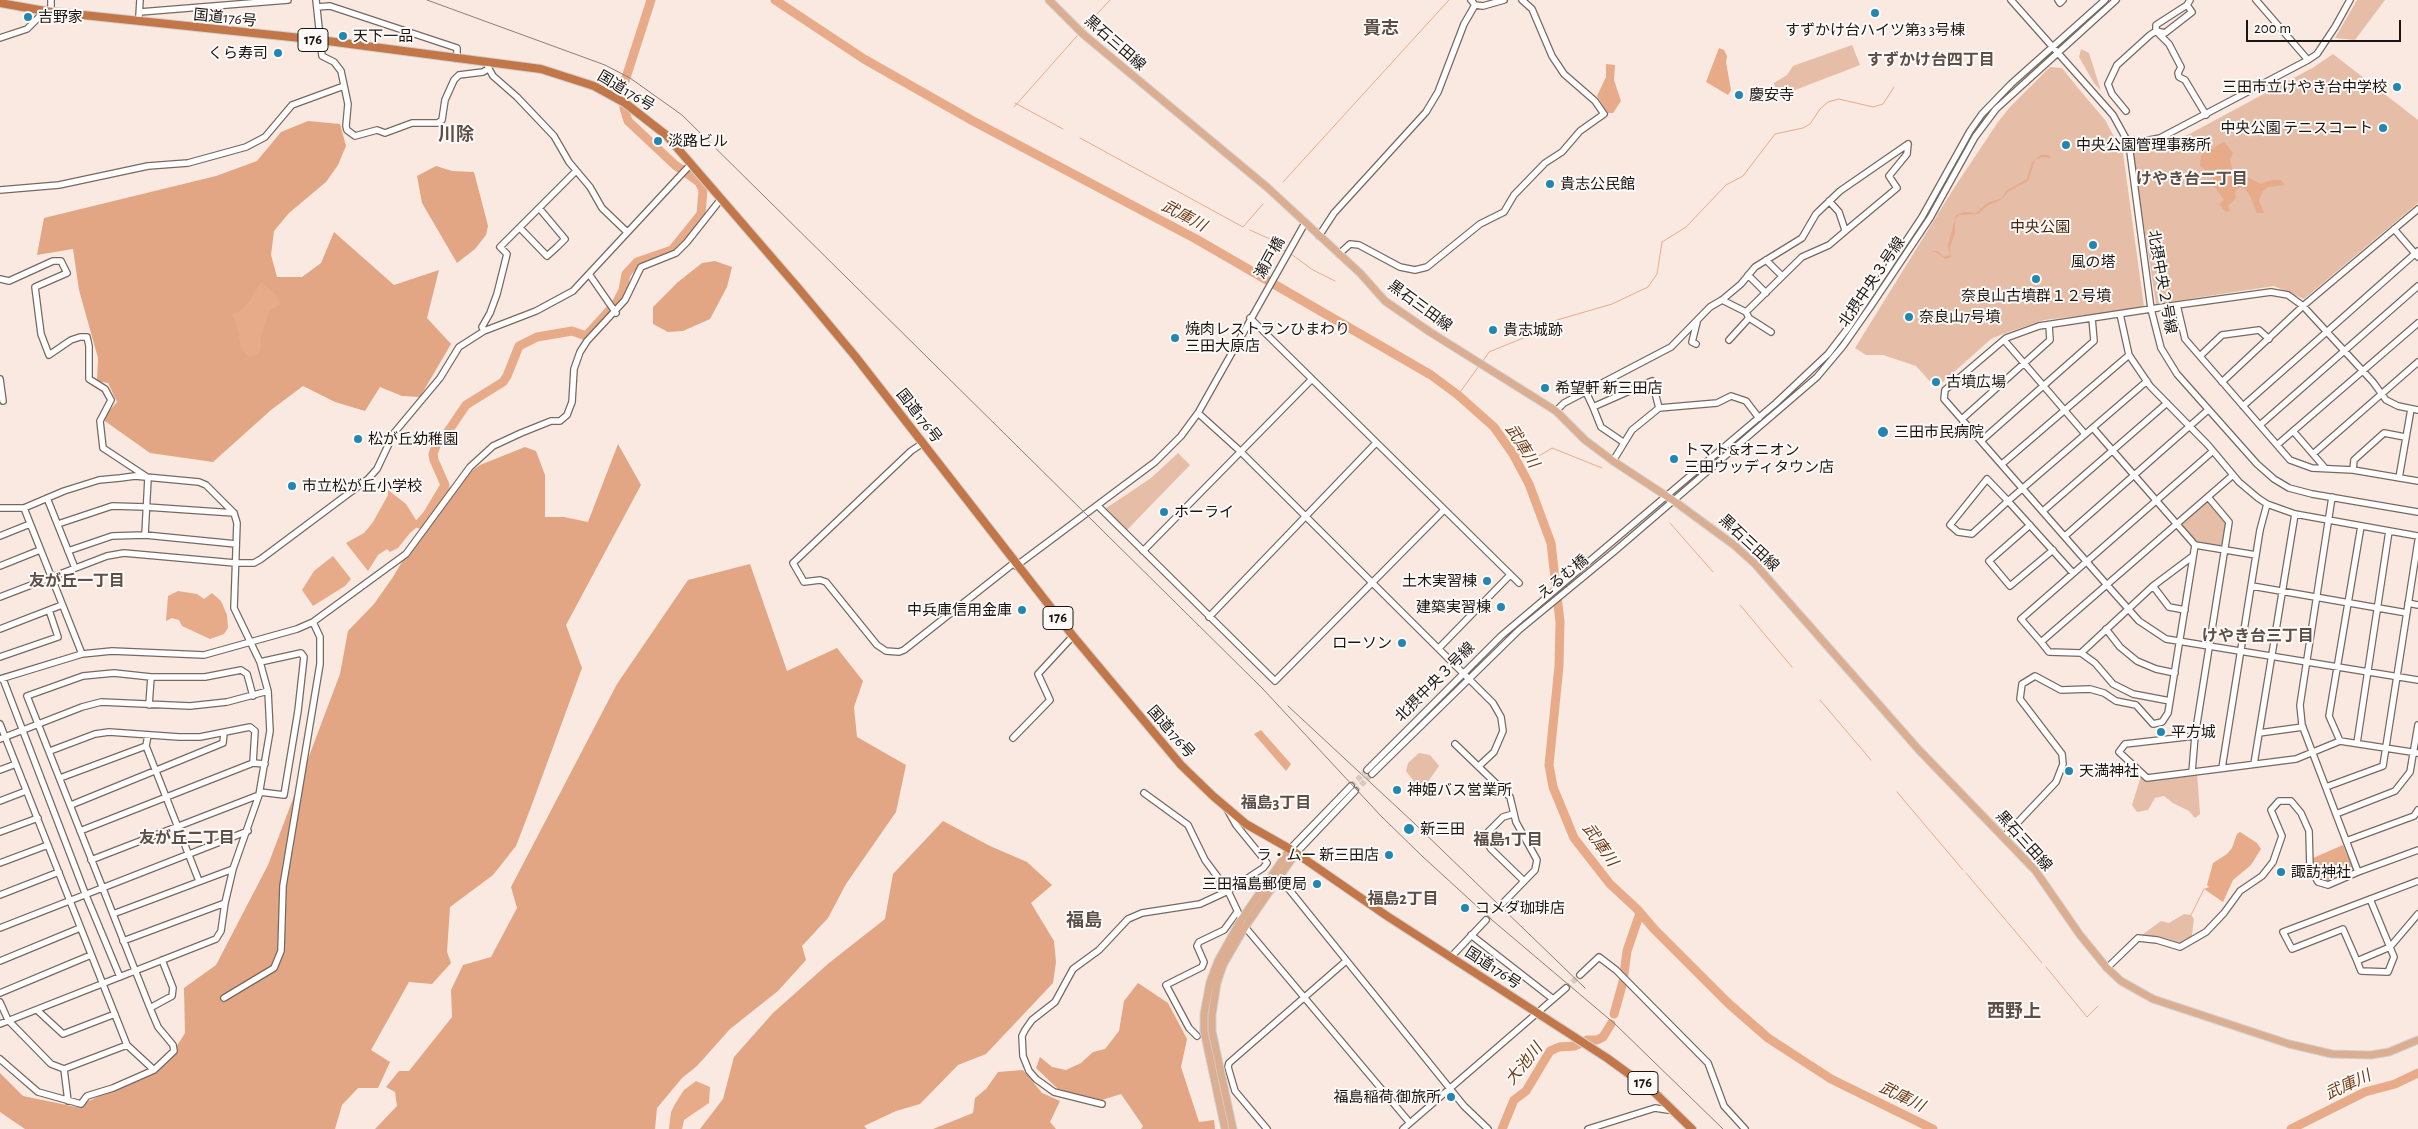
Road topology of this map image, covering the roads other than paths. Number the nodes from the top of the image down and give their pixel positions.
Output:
1 (51, 0) edge
2 (140, 0) edge
3 (288, 0) edge
4 (1050, 0) edge
5 (1504, 0) edge
6 (1522, 0) edge
7 (2011, 0) edge
8 (2058, 0) edge
9 (2063, 0) edge
10 (2105, 0) edge
11 (2116, 0) edge
12 (2256, 0) edge
13 (2350, 0) edge
14 (1473, 2) edge
15 (2189, 2) edge
16 (319, 3) edge
17 (0, 4) edge
18 (48, 11) junction
19 (139, 16) junction
20 (2156, 31) junction
21 (0, 38) edge
22 (320, 40) junction
23 (2052, 46) junction
24 (2057, 52) junction
25 (457, 60) junction
26 (2308, 60) junction
27 (488, 66) junction
28 (344, 86) junction
29 (2126, 111) dead end
30 (2206, 114) junction
31 (2129, 144) junction
32 (686, 168) junction
33 (576, 171) junction
34 (0, 190) edge
35 (721, 199) junction
36 (1829, 201) junction
37 (539, 208) junction
38 (2418, 209) edge
39 (1305, 223) junction
40 (520, 228) junction
41 (1845, 230) junction
42 (2394, 230) junction
43 (627, 232) junction
44 (1319, 236) junction
45 (1339, 254) junction
46 (2417, 254) edge
47 (1766, 260) junction
48 (589, 274) junction
49 (1748, 275) junction
50 (1782, 276) junction
51 (0, 279) edge
52 (2418, 286) edge
53 (1766, 292) junction
54 (1722, 300) junction
55 (2177, 305) junction
56 (2303, 306) junction
57 (614, 309) junction
58 (2151, 309) junction
59 (2120, 314) junction
60 (1748, 315) junction
61 (1250, 318) junction
62 (2092, 318) junction
63 (1697, 320) junction
64 (2418, 323) edge
65 (2049, 325) junction
66 (484, 331) junction
67 (1771, 332) dead end
68 (2327, 332) junction
69 (2268, 339) junction
70 (1729, 340) dead end
71 (2004, 340) junction
72 (1696, 344) dead end
73 (2344, 351) junction
74 (2129, 355) junction
75 (2200, 356) junction
76 (2418, 362) edge
77 (2024, 363) junction
78 (2362, 371) junction
79 (0, 379) edge
80 (1312, 379) junction
81 (2147, 381) junction
82 (2222, 382) junction
83 (2043, 386) junction
84 (1586, 392) junction
85 (2381, 396) junction
86 (3, 402) dead end
87 (2167, 403) junction
88 (2243, 406) junction
89 (1593, 407) junction
90 (1660, 408) junction
91 (2064, 410) junction
92 (2208, 410) junction
93 (2415, 410) edge
94 (1556, 411) junction
95 (1198, 413) junction
96 (1759, 418) junction
97 (1962, 420) junction
98 (2260, 425) junction
99 (2190, 426) junction
100 (2092, 428) junction
101 (2293, 432) junction
102 (2085, 434) junction
103 (2405, 437) junction
104 (1981, 440) junction
105 (1623, 442) junction
106 (922, 443) junction
107 (1376, 443) junction
108 (2277, 445) junction
109 (1240, 451) junction
110 (2112, 451) junction
111 (2213, 451) junction
112 (2313, 454) junction
113 (1613, 461) junction
114 (2002, 464) junction
115 (2325, 468) junction
116 (2353, 470) junction
117 (2134, 475) junction
118 (2233, 475) junction
119 (148, 478) junction
120 (2398, 478) junction
121 (2418, 481) edge
122 (2023, 488) junction
123 (1666, 496) junction
124 (2208, 497) junction
125 (2332, 497) junction
126 (47, 498) junction
127 (2156, 500) junction
128 (1674, 501) junction
129 (2008, 501) junction
130 (2267, 504) junction
131 (146, 506) junction
132 (1098, 506) junction
133 (0, 508) edge
134 (24, 508) junction
135 (1444, 510) junction
136 (2043, 511) junction
137 (2418, 512) edge
138 (234, 513) junction
139 (2295, 514) junction
140 (1306, 516) junction
141 (2328, 520) junction
142 (30, 524) junction
143 (58, 524) junction
144 (2030, 524) junction
145 (2177, 524) junction
146 (2361, 526) junction
147 (2389, 531) junction
148 (145, 535) junction
149 (0, 536) edge
150 (2065, 536) junction
151 (2418, 536) edge
152 (2418, 541) edge
153 (1612, 543) joint
154 (236, 544) junction
155 (2195, 545) junction
156 (40, 550) junction
157 (1616, 550) joint
158 (2053, 550) junction
159 (2225, 550) junction
160 (68, 551) junction
161 (1143, 551) junction
162 (2193, 556) junction
163 (2256, 556) junction
164 (2086, 562) junction
165 (235, 563) junction
166 (1015, 565) junction
167 (0, 566) edge
168 (75, 568) junction
169 (2073, 573) junction
170 (1510, 575) junction
171 (51, 577) junction
172 (1372, 582) junction
173 (1519, 583) dead end
174 (2106, 585) junction
175 (2153, 586) junction
176 (2252, 586) junction
177 (2282, 591) junction
178 (0, 597) edge
179 (2316, 597) junction
180 (2348, 602) junction
181 (2408, 603) junction
182 (2418, 604) edge
183 (62, 605) junction
184 (2377, 608) junction
185 (2128, 609) junction
186 (49, 610) junction
187 (2184, 610) junction
188 (2407, 613) junction
189 (1525, 616) joint
190 (1209, 617) junction
191 (313, 622) junction
192 (1525, 624) joint
193 (0, 629) edge
194 (2106, 629) junction
195 (1072, 636) junction
196 (2180, 641) junction
197 (249, 642) junction
198 (2041, 642) junction
199 (2209, 646) junction
200 (1439, 648) junction
201 (2241, 652) junction
202 (2080, 653) junction
203 (82, 654) junction
204 (0, 657) edge
205 (2272, 657) junction
206 (260, 662) junction
207 (2306, 663) junction
208 (2337, 668) junction
209 (1463, 672) junction
210 (2174, 672) junction
211 (2367, 672) junction
212 (151, 677) junction
213 (2397, 677) junction
214 (1468, 678) junction
215 (2, 679) edge
216 (2418, 680) edge
217 (268, 691) junction
218 (253, 696) junction
219 (2170, 701) junction
220 (149, 705) junction
221 (0, 724) edge
222 (38, 724) junction
223 (2418, 725) edge
224 (2303, 727) junction
225 (22, 730) junction
226 (224, 733) junction
227 (2259, 733) junction
228 (148, 735) junction
229 (2195, 736) junction
230 (2, 738) edge
231 (1014, 738) dead end
232 (2340, 741) junction
233 (2357, 743) junction
234 (1455, 744) dead end
235 (146, 746) junction
236 (2386, 748) junction
237 (50, 751) junction
238 (2313, 753) junction
239 (2416, 753) edge
240 (253, 763) junction
241 (16, 764) junction
242 (265, 764) junction
243 (2254, 764) junction
244 (1479, 766) junction
245 (2222, 768) junction
246 (0, 770) edge
247 (1366, 770) tunnel mouth
248 (156, 771) junction
249 (2192, 772) junction
250 (1372, 774) tunnel mouth
251 (60, 778) junction
252 (2326, 786) junction
253 (1353, 789) tunnel mouth
254 (26, 791) junction
255 (1144, 793) dead end
256 (259, 794) junction
257 (166, 798) junction
258 (0, 801) edge
259 (71, 805) junction
260 (1226, 808) junction
261 (2418, 810) edge
262 (1514, 814) junction
263 (2336, 814) junction
264 (38, 818) junction
265 (178, 826) junction
266 (80, 831) junction
267 (0, 832) edge
268 (248, 832) junction
269 (2004, 837) junction
270 (2346, 841) junction
271 (48, 845) junction
272 (2418, 850) edge
273 (1293, 851) junction
274 (189, 854) junction
275 (92, 860) junction
276 (0, 863) edge
277 (233, 869) junction
278 (59, 872) junction
279 (2358, 872) junction
280 (1279, 877) junction
281 (199, 881) junction
282 (1524, 881) junction
283 (2418, 881) edge
284 (102, 887) junction
285 (1228, 891) junction
286 (85, 893) junction
287 (0, 895) edge
288 (2370, 899) junction
289 (69, 900) junction
290 (224, 903) junction
291 (1504, 903) tunnel mouth
292 (1237, 912) junction
293 (113, 914) junction
294 (2418, 914) edge
295 (1241, 920) junction
296 (1486, 920) tunnel mouth
297 (1245, 927) junction
298 (0, 928) edge
299 (80, 928) junction
300 (1472, 935) junction
301 (123, 941) junction
302 (2390, 947) junction
303 (91, 955) junction
304 (1451, 957) junction
305 (162, 960) junction
306 (0, 961) edge
307 (1346, 961) junction
308 (2357, 961) junction
309 (2107, 968) junction
310 (135, 971) junction
311 (1580, 974) tunnel mouth
312 (120, 977) junction
313 (103, 984) junction
314 (1566, 988) tunnel mouth
315 (0, 992) edge
316 (1304, 996) junction
317 (224, 998) dead end
318 (1553, 999) junction
319 (0, 1002) edge
320 (150, 1008) junction
321 (37, 1010) junction
322 (1536, 1012) junction
323 (115, 1014) junction
324 (8, 1020) junction
325 (0, 1024) edge
326 (1197, 1036) dead end
327 (2418, 1040) edge
328 (127, 1045) junction
329 (0, 1059) edge
330 (64, 1069) junction
331 (154, 1070) junction
332 (1452, 1089) junction
333 (68, 1101) junction
334 (1102, 1104) dead end
335 (1671, 1108) junction
336 (1410, 1123) junction
337 (1225, 1129) edge
338 (1233, 1129) edge
339 (1266, 1129) edge
340 (1403, 1129) edge
341 (1488, 1129) edge
342 (1588, 1129) edge
343 (1692, 1129) edge
344 (1744, 1129) edge

1 - 18 street
2 - 19 street
3 - 19 street
4 - 39 main road, 黒石三田線
5 - 14 street
6 - 45 street
7 - 23 street, 北摂中央２号線
8 - 9 street
10 - 23 street, 北摂中央３号線
11 - 24 street, 北摂中央３号線
12 - 26 street
13 - 26 street
14 - 44 street
15 - 20 street
15 - 20 street
16 - 22 street
16 - 25 street
17 - 18 highway, 国道176号 / 176
18 - 19 highway, 国道176号 / 176
18 - 21 street
19 - 22 highway, 国道176号 / 176
20 - 29 street
20 - 30 street
22 - 25 highway, 国道176号 / 176
22 - 28 street
23 - 24 street, 北摂中央２号線
23 - 96 street, 北摂中央３号線
24 - 31 street, 北摂中央２号線
24 - 128 street, 北摂中央３号線
25 - 27 highway, 国道176号 / 176
26 - 30 street
27 - 28 street
27 - 32 highway, 国道176号 / 176
27 - 33 street
28 - 34 street
30 - 31 street
31 - 58 street, 北摂中央２号線
32 - 35 highway, 国道176号 / 176
32 - 43 street
33 - 37 street
33 - 43 street
35 - 57 street
35 - 106 highway, 国道176号 / 176
36 - 41 street
36 - 41 street
36 - 47 street
37 - 40 street
37 - 40 street
38 - 42 street
39 - 44 main road, 黒石三田線
39 - 61 street, 瀬戸橋
40 - 66 street
41 - 50 street
42 - 46 street
42 - 56 street
43 - 48 street
44 - 45 main road, 黒石三田線
45 - 94 main road, 黒石三田線
46 - 68 street
47 - 49 street
47 - 50 street
48 - 57 street
48 - 66 street
49 - 53 street
49 - 54 street
50 - 53 street
51 - 119 street
52 - 73 street
53 - 60 street
54 - 60 street
54 - 63 street
55 - 56 street
55 - 58 street
55 - 75 street
56 - 68 street
56 - 69 street
57 - 191 street
58 - 59 street
58 - 92 street, 北摂中央２号線
59 - 62 street
59 - 74 street
60 - 67 street
60 - 70 street
61 - 80 street
61 - 95 street, 瀬戸橋
62 - 65 street
62 - 83 street
63 - 72 street
63 - 84 street
64 - 78 street
65 - 71 street
65 - 77 street
66 - 165 street
68 - 73 street
68 - 88 street
69 - 75 street
69 - 82 street
71 - 77 street
71 - 97 street
73 - 78 street
73 - 98 street
74 - 81 street
74 - 91 street
75 - 82 street
76 - 85 street
77 - 83 street
77 - 97 street
78 - 85 street
78 - 101 street
79 - 86 street
80 - 107 street
80 - 109 street
81 - 87 street
81 - 100 street
82 - 88 street
83 - 91 street
83 - 104 street
84 - 89 street
84 - 94 street
85 - 93 street
85 - 112 street
87 - 99 street
87 - 110 street
88 - 98 street
89 - 90 street
89 - 105 street
90 - 96 street
90 - 105 street
91 - 102 street
91 - 114 street
92 - 99 street
92 - 125 street, 北摂中央２号線
93 - 103 street
94 - 113 main road, 黒石三田線
95 - 109 street
95 - 132 street, 瀬戸橋
96 - 123 street, 北摂中央３号線
97 - 104 street
98 - 108 street
99 - 111 street
99 - 117 street
100 - 102 street
100 - 110 street
101 - 108 street
101 - 112 street
102 - 122 street
103 - 116 street
103 - 120 street
104 - 114 street
105 - 113 street
106 - 166 highway, 国道176号 / 176
106 - 166 street, 瀬戸橋
107 - 135 street
107 - 140 street
108 - 115 street
109 - 140 street
109 - 161 street
110 - 117 street
110 - 136 street
111 - 118 street
111 - 127 street
112 - 115 street
113 - 123 main road, 黒石三田線
114 - 122 street
115 - 116 street
116 - 120 street
117 - 127 street
117 - 150 street
118 - 124 street
118 - 130 street
119 - 126 street
119 - 131 street
119 - 138 street
120 - 121 street
122 - 129 street
122 - 136 street
123 - 128 main road, 黒石三田線
123 - 153 street, 北摂中央３号線
124 - 145 street
124 - 159 street
125 - 137 street, 北摂中央２号線
125 - 141 street
126 - 134 street
126 - 143 street
127 - 145 street
127 - 164 street
128 - 157 street, 北摂中央３号線
128 - 269 main road, 黒石三田線
129 - 129 street
129 - 144 street
130 - 139 street
130 - 163 street
131 - 138 street
131 - 143 street
131 - 148 street
132 - 161 street
132 - 166 street, 瀬戸橋
133 - 134 street
134 - 142 street
135 - 170 street
135 - 172 street
136 - 150 street
138 - 154 street
139 - 141 street
139 - 177 street
140 - 172 street
140 - 190 street
141 - 146 street
141 - 179 street
142 - 149 street
142 - 156 street
143 - 160 street
144 - 158 street
144 - 158 street
145 - 155 street
145 - 174 street
146 - 147 street
146 - 180 street
147 - 151 street
147 - 184 street
148 - 154 street
148 - 160 street
150 - 164 street
152 - 181 street
153 - 189 street, えるむ橋
154 - 165 street
155 - 159 street
155 - 162 street
156 - 167 street
156 - 171 street
157 - 192 street, えるむ橋
158 - 169 street
159 - 163 street
159 - 199 street
160 - 168 street
161 - 190 street
162 - 175 street
162 - 187 street
163 - 176 street
164 - 169 street
164 - 174 street
165 - 168 street
165 - 197 street
166 - 195 highway, 国道176号 / 176
168 - 171 street
169 - 198 street
170 - 173 street
170 - 200 street
171 - 178 street
171 - 183 street
172 - 190 street
172 - 200 street
174 - 185 street
174 - 198 street
175 - 185 street
175 - 187 street
176 - 177 street
176 - 201 street
177 - 179 street
177 - 205 street
179 - 180 street
179 - 207 street
180 - 184 street
180 - 208 street
181 - 182 street
181 - 188 street
183 - 186 street
183 - 203 street
184 - 188 street
184 - 211 street
185 - 194 street
185 - 196 street
186 - 193 street
186 - 204 street
187 - 196 street
188 - 213 street
189 - 209 street, 北摂中央３号線
191 - 197 street
191 - 317 street
192 - 214 street, 北摂中央３号線
194 - 202 street
194 - 210 street
195 - 231 street
195 - 260 highway, 国道176号 / 176
196 - 199 street
196 - 210 street
197 - 203 street
197 - 206 street
198 - 202 street
199 - 201 street
199 - 229 street
200 - 209 street
201 - 205 street
201 - 245 street
202 - 219 street
203 - 215 street
205 - 207 street
205 - 227 street
206 - 217 street
206 - 256 street
207 - 208 street
207 - 224 street
208 - 211 street
208 - 232 street
209 - 214 street
209 - 247 street, 北摂中央３号線
210 - 219 street
211 - 213 street
211 - 233 street
212 - 218 street
212 - 220 street
212 - 222 street
213 - 216 street
213 - 236 street
214 - 244 street
214 - 250 street, 北摂中央３号線
215 - 225 street
217 - 218 street
217 - 242 street
218 - 220 street
219 - 269 street
220 - 222 street
221 - 230 street
222 - 225 street
222 - 237 street
223 - 239 street
224 - 227 street
224 - 238 street
225 - 230 street
225 - 286 street
226 - 228 street
226 - 240 street
226 - 248 street
227 - 243 street
228 - 235 street
228 - 237 street
229 - 249 street
229 - 249 street
230 - 241 street
232 - 233 street
232 - 238 street
233 - 236 street
234 - 244 street
235 - 248 street
235 - 251 street
236 - 239 street
236 - 252 street
237 - 251 street
238 - 243 street
238 - 252 street
239 - 263 street
240 - 242 street
240 - 257 street
241 - 246 street
241 - 254 street
242 - 256 street
243 - 245 street
244 - 262 street
245 - 249 street
248 - 257 street
248 - 259 street
251 - 259 street
252 - 263 street
253 - 273 street
254 - 258 street
254 - 264 street
255 - 285 street
256 - 265 street
256 - 268 street
257 - 265 street
257 - 266 street
259 - 266 street
260 - 273 highway, 国道176号 / 176
260 - 285 street
261 - 270 street
262 - 282 street
262 - 282 street
263 - 270 street
264 - 267 street
264 - 271 street
265 - 274 street
265 - 275 street
266 - 275 street
268 - 274 street
268 - 277 street
269 - 309 main road, 黒石三田線
270 - 279 street
271 - 276 street
271 - 278 street
272 - 279 street
273 - 280 main road
273 - 295 main road
273 - 304 highway, 国道176号 / 176
274 - 281 street
274 - 284 street
275 - 284 street
277 - 281 street
277 - 290 street
278 - 287 street
278 - 289 street
279 - 309 street
280 - 297 main road
280 - 307 street
281 - 293 street
282 - 291 street
283 - 288 street
284 - 286 street
284 - 293 street
285 - 292 street
285 - 334 street
286 - 289 street
286 - 312 street
288 - 302 street
288 - 308 street
289 - 298 street
289 - 299 street
290 - 301 street
290 - 305 street
292 - 295 street
292 - 326 street
293 - 301 street
294 - 302 street
295 - 297 street
295 - 337 main road
296 - 300 street
297 - 316 street
297 - 338 main road
299 - 303 street
299 - 306 street
300 - 304 street
300 - 318 street
301 - 310 street
302 - 308 street
302 - 308 street
303 - 313 street
303 - 315 street
304 - 322 highway, 国道176号 / 176
305 - 310 street
305 - 320 street
307 - 316 street
307 - 332 street
309 - 327 main road, 黒石三田線
310 - 312 street
310 - 320 street
311 - 344 street
312 - 313 street
313 - 321 street
313 - 323 street
314 - 318 street
316 - 336 street
316 - 339 street
318 - 322 street
319 - 324 street
320 - 331 street
321 - 323 street
321 - 324 street
322 - 332 street
322 - 335 highway, 国道176号 / 176
323 - 328 street
324 - 325 street
324 - 330 street
328 - 330 street
328 - 331 street
329 - 333 street
330 - 333 street
331 - 333 street
332 - 336 street
332 - 341 street
335 - 342 street
335 - 343 highway, 国道176号 / 176
336 - 340 street

